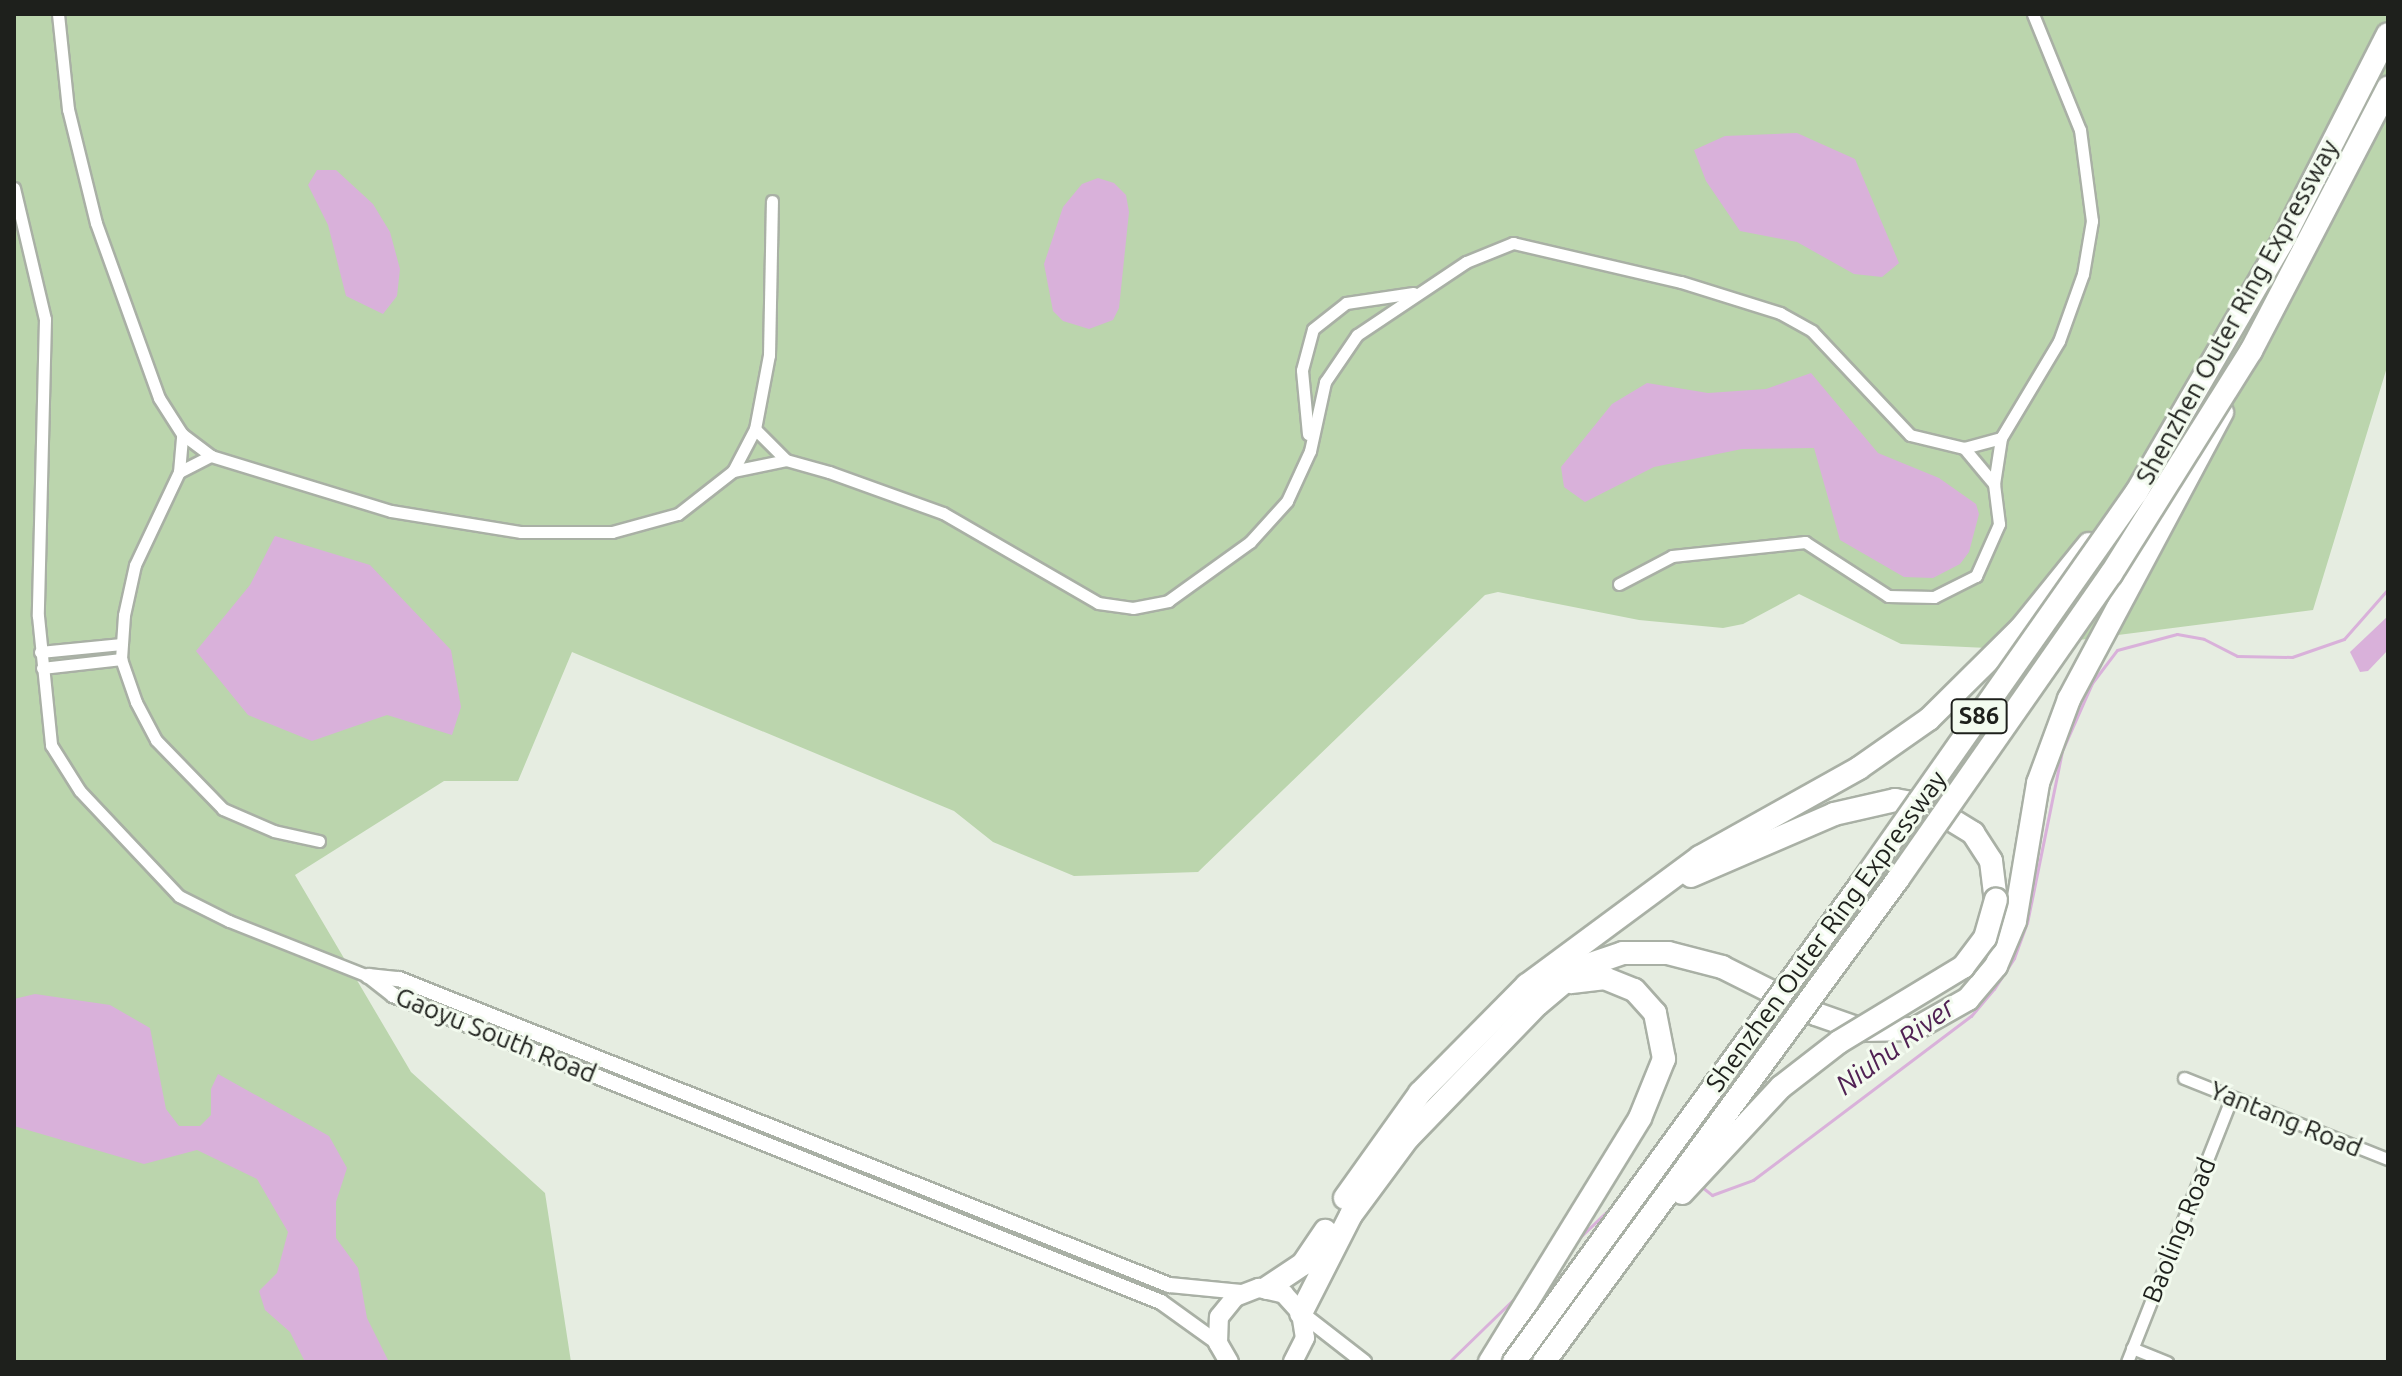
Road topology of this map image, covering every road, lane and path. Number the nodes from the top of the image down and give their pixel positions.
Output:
1 (58, 14) edge
2 (2033, 14) edge
3 (2388, 34) edge
4 (2388, 88) edge
5 (14, 188) edge
6 (772, 201) dead end
7 (1421, 291) junction
8 (2251, 351) junction
9 (755, 429) junction
10 (182, 434) junction
11 (2001, 438) junction
12 (1964, 448) junction
13 (1310, 451) junction
14 (211, 456) junction
15 (786, 460) junction
16 (733, 471) junction
17 (179, 472) junction
18 (1994, 484) junction
19 (2136, 493) junction
20 (1619, 584) dead end
21 (122, 644) junction
22 (40, 652) junction
23 (121, 659) junction
24 (42, 668) junction
25 (319, 841) dead end
26 (1647, 896) junction
27 (368, 976) junction
28 (1555, 989) junction
29 (2184, 1078) dead end
30 (2232, 1097) junction
31 (2388, 1159) edge
32 (1267, 1288) junction
33 (1242, 1292) junction
34 (1579, 1312) junction
35 (1301, 1313) junction
36 (2132, 1348) junction
37 (1225, 1356) edge
38 (1293, 1362) edge
39 (1364, 1362) edge
40 (1490, 1362) edge
41 (1514, 1362) edge
42 (1544, 1362) edge
43 (2127, 1362) edge
44 (2167, 1362) edge

1 - 10 street
2 - 11 street
3 - 19 highway, Shenzhen Outer Ring Expressway / S86, bridge
4 - 8 highway, Shenzhen Outer Ring Expressway / S86, bridge
5 - 22 street
6 - 9 street
7 - 12 street
7 - 13 street
7 - 13 street
8 - 28 highway, bridge
8 - 34 highway, Shenzhen Outer Ring Expressway / S86, bridge
9 - 15 street
9 - 16 street
10 - 14 street
10 - 17 street
11 - 12 street
11 - 18 street
12 - 18 street
13 - 15 street
14 - 16 street
14 - 17 street
15 - 16 street
17 - 21 street
18 - 20 street
19 - 26 highway, bridge
19 - 41 highway, Shenzhen Outer Ring Expressway / S86, bridge
21 - 22 street
21 - 23 street
22 - 24 street
23 - 24 street
23 - 25 street
24 - 27 street
26 - 32 highway
26 - 34 highway, bridge
27 - 33 street, Gaoyu South Road
27 - 37 street, Gaoyu South Road
28 - 35 highway
28 - 40 highway
29 - 30 street, Yantang Road
30 - 31 street, Yantang Road
30 - 36 street, Baoling Road
32 - 33 main road
32 - 35 main road
33 - 37 main road
34 - 42 highway, Shenzhen Outer Ring Expressway / S86, bridge
35 - 38 main road
35 - 39 street
36 - 43 street, Baoling Road
36 - 44 street

